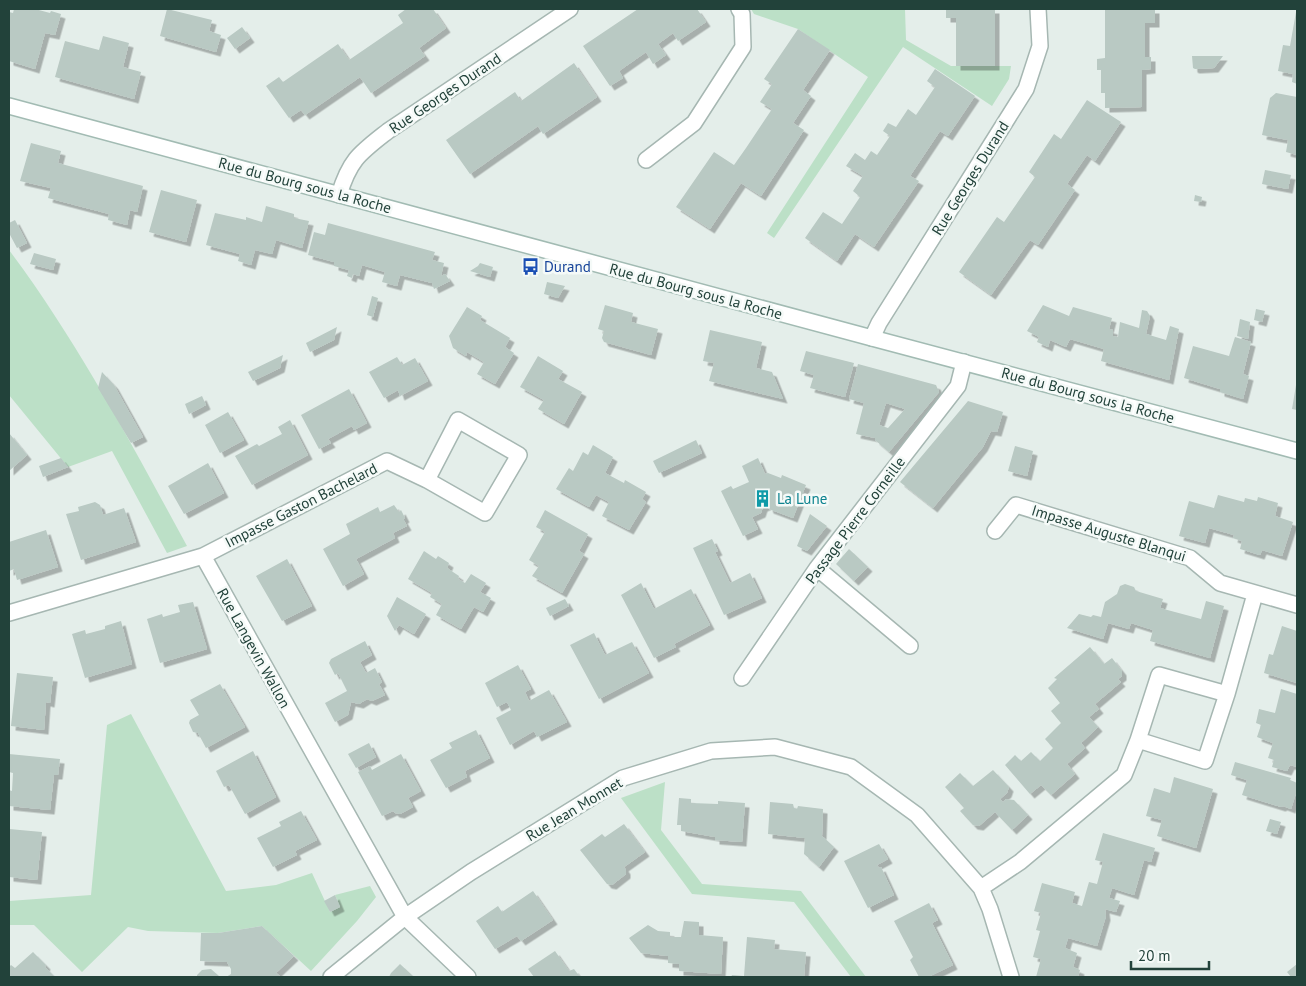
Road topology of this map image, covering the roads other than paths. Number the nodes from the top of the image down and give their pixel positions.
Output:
1 (570, 9) edge
2 (739, 9) edge
3 (1038, 9) edge
4 (9, 106) edge
5 (646, 160) dead end
6 (340, 195) junction
7 (872, 338) junction
8 (964, 362) junction
9 (1297, 451) edge
10 (426, 480) junction
11 (995, 531) dead end
12 (202, 556) junction
13 (817, 568) junction
14 (1255, 594) junction
15 (1297, 605) edge
16 (9, 613) edge
17 (910, 646) dead end
18 (742, 678) dead end
19 (1227, 694) junction
20 (1138, 740) junction
21 (981, 888) junction
22 (405, 917) junction
23 (331, 977) edge
24 (468, 977) edge
25 (1011, 977) edge

1 - 6 street, Rue Georges Durand
2 - 5 street
3 - 7 street, Rue Georges Durand
4 - 6 street, Rue du Bourg sous la Roche
6 - 7 street, Rue du Bourg sous la Roche
7 - 8 street, Rue du Bourg sous la Roche
8 - 9 street, Rue du Bourg sous la Roche
8 - 13 street, Passage Pierre Corneille
10 - 10 street, Impasse Gaston Bachelard
10 - 12 street, Impasse Gaston Bachelard
11 - 14 street, Impasse Auguste Blanqui
12 - 16 street
12 - 22 street, Rue Langevin Wallon
13 - 17 street
13 - 18 street, Passage Pierre Corneille
14 - 15 street, Impasse Auguste Blanqui
14 - 19 street
19 - 20 street
19 - 20 street
20 - 21 street
21 - 22 street, Rue Jean Monnet
21 - 25 street, Rue Jean Monnet
22 - 23 street, Rue Jean Monnet
22 - 24 street, Rue Langevin Wallon

